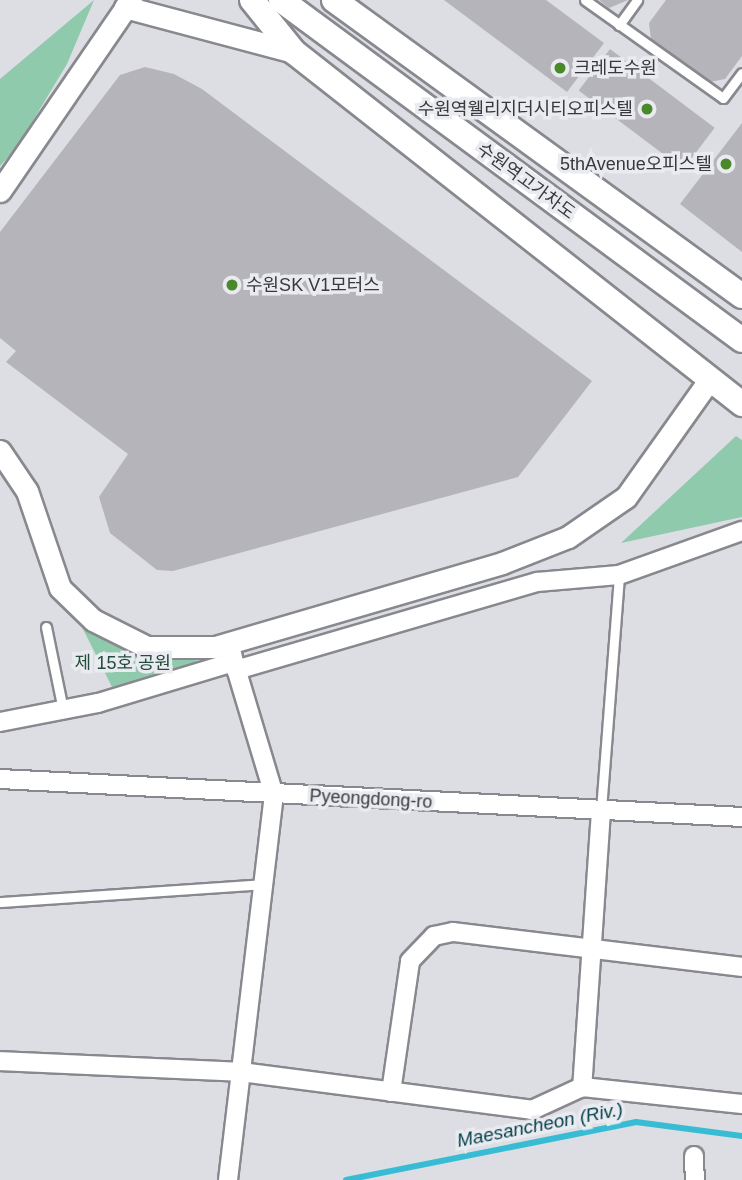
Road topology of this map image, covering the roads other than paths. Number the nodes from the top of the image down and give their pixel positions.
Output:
1 (252, 0) edge
2 (281, 0) edge
3 (585, 0) edge
4 (638, 0) edge
5 (336, 1) edge
6 (128, 4) edge
7 (620, 25) junction
8 (294, 52) junction
9 (742, 73) edge
10 (0, 191) edge
11 (742, 296) edge
12 (742, 340) edge
13 (710, 379) junction
14 (742, 404) edge
15 (0, 451) edge
16 (742, 531) edge
17 (619, 575) junction
18 (46, 627) dead end
19 (233, 658) junction
20 (63, 710) junction
21 (0, 722) edge
22 (0, 779) edge
23 (274, 795) junction
24 (601, 811) junction
25 (742, 817) edge
26 (264, 884) junction
27 (0, 902) edge
28 (590, 946) junction
29 (742, 967) edge
30 (0, 1061) edge
31 (241, 1072) junction
32 (582, 1087) junction
33 (391, 1092) junction
34 (742, 1104) edge
35 (694, 1156) dead end
36 (228, 1180) edge
37 (695, 1180) edge

1 - 8 main road
2 - 12 main road, 수원역고가차도
3 - 7 lane
4 - 7 lane
5 - 11 main road
6 - 8 street
6 - 10 street
7 - 9 lane
8 - 13 main road
13 - 14 main road
13 - 19 street
15 - 19 street
16 - 17 street
17 - 19 street
17 - 24 lane
18 - 20 lane
19 - 20 street
19 - 23 street
20 - 21 street
22 - 23 street, Pyeongdong-ro
23 - 24 street, Pyeongdong-ro
23 - 26 street
24 - 25 street, Pyeongdong-ro
24 - 28 street
26 - 27 lane
26 - 31 street
28 - 29 street
28 - 32 street
28 - 33 street
30 - 31 street
31 - 33 street
31 - 36 street
32 - 33 street
32 - 34 street
35 - 37 street

